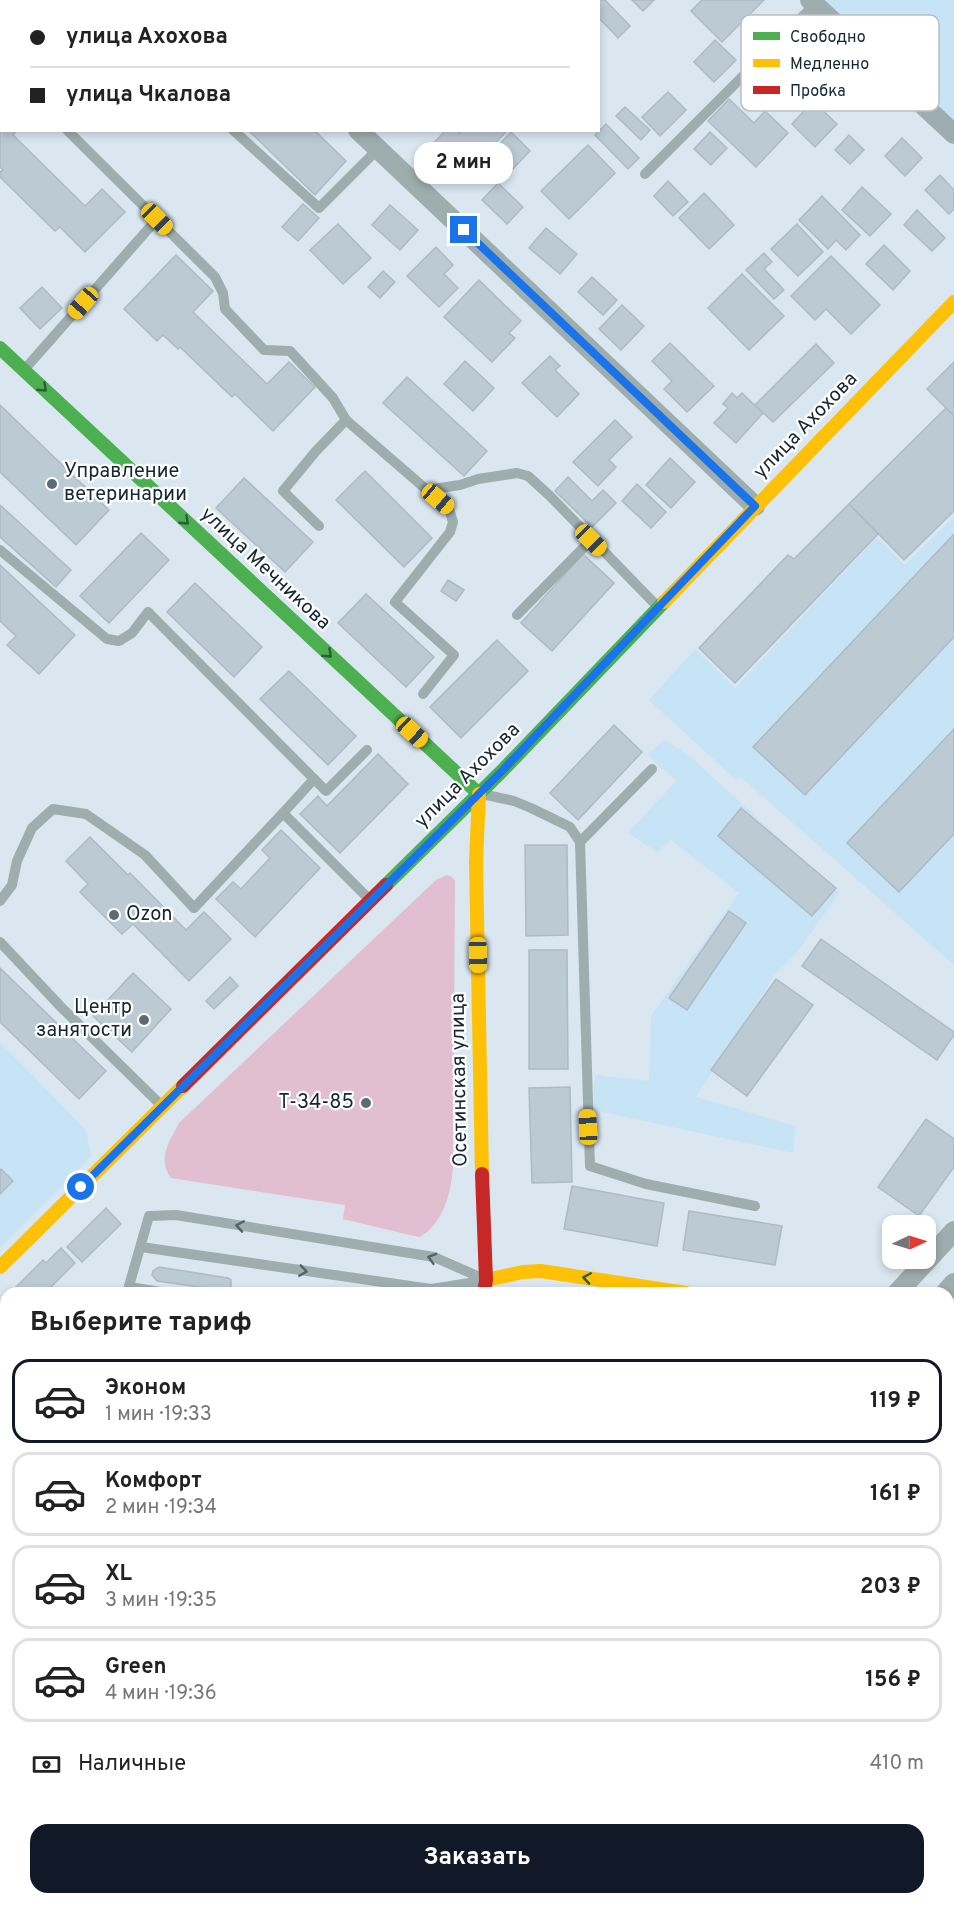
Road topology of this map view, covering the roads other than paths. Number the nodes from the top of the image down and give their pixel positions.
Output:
1 (812, 2) edge
2 (799, 15) edge
3 (826, 15) edge
4 (741, 75) edge
5 (929, 111) edge
6 (70, 132) edge
7 (235, 132) edge
8 (360, 132) edge
9 (954, 134) edge
10 (378, 149) junction
11 (645, 174) dead end
12 (157, 219) junction
13 (954, 302) edge
14 (0, 348) edge
15 (24, 370) junction
16 (346, 420) junction
17 (426, 490) junction
18 (755, 506) junction
19 (319, 526) dead end
20 (591, 540) junction
21 (0, 550) edge
22 (658, 608) junction
23 (517, 615) dead end
24 (423, 694) dead end
25 (368, 750) dead end
26 (652, 769) dead end
27 (314, 779) junction
28 (479, 794) junction
29 (283, 813) junction
30 (580, 842) junction
31 (370, 900) junction
32 (0, 901) edge
33 (0, 942) edge
34 (162, 1107) junction
35 (755, 1206) dead end
36 (954, 1230) edge
37 (141, 1247) junction
38 (0, 1267) edge
39 (130, 1287) edge
40 (417, 1287) edge
41 (485, 1287) edge
42 (647, 1287) edge
43 (902, 1287) edge

1 - 2 lane
1 - 3 street
4 - 11 lane
5 - 9 street
6 - 12 lane
7 - 10 lane
8 - 10 street
10 - 18 street
12 - 15 lane
12 - 16 lane
13 - 18 main road, улица Ахохова
14 - 15 main road, улица Мечникова
15 -> 28 main road, улица Мечникова
16 - 17 lane
16 - 19 lane
17 - 20 lane
17 - 24 lane
18 - 22 main road, улица Ахохова
20 - 22 lane
20 - 23 lane
21 - 27 lane
22 - 28 main road, улица Ахохова
25 - 27 lane
26 - 30 lane
27 - 29 lane
28 - 30 lane
28 - 31 main road, улица Ахохова
28 - 41 main road, Осетинская улица
29 - 31 lane
29 - 32 lane
30 - 35 lane
31 - 34 main road, улица Ахохова
33 - 34 lane
34 - 38 main road, улица Ахохова
36 - 43 street
37 - 39 lane
37 -> 40 lane
41 -> 37 lane
42 -> 41 main road

